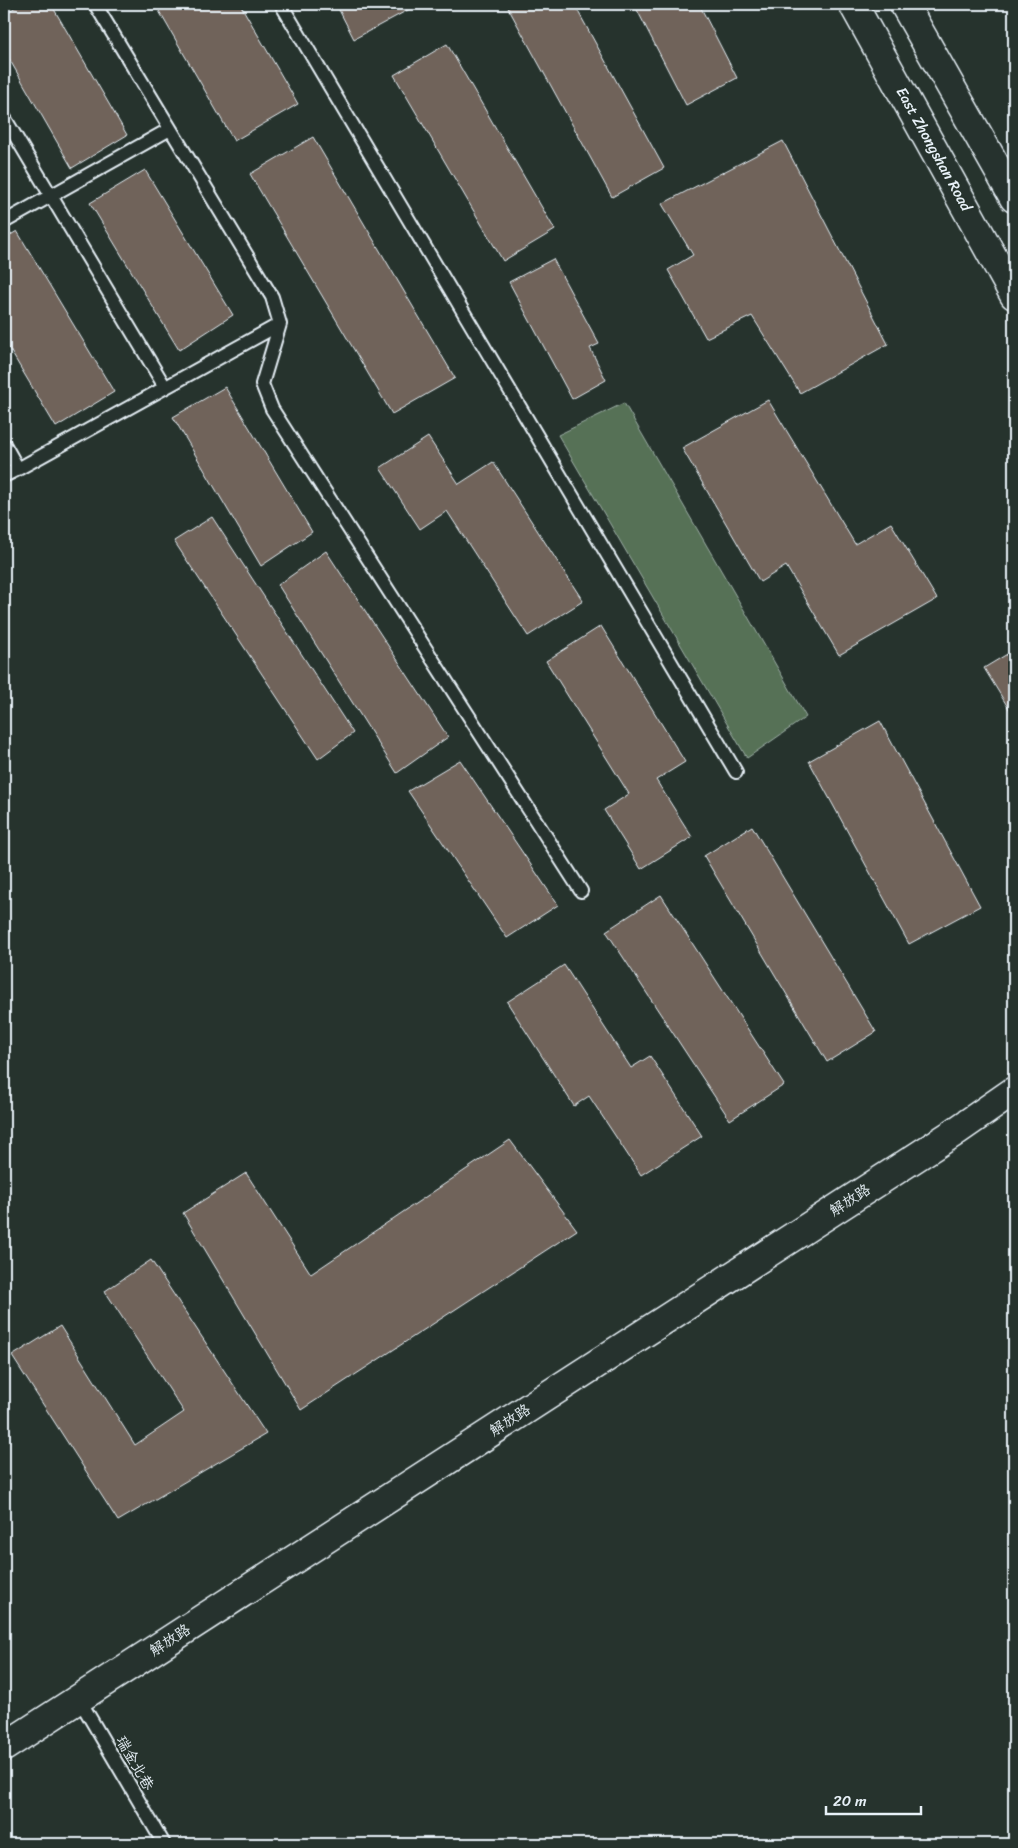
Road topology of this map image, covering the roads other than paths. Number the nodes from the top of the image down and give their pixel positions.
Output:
1 (94, 4) edge
2 (281, 4) edge
3 (853, 4) edge
4 (904, 4) edge
5 (4, 117) edge
6 (170, 128) junction
7 (1014, 198) edge
8 (4, 222) edge
9 (1014, 295) edge
10 (280, 324) junction
11 (165, 387) junction
12 (4, 444) edge
13 (18, 469) junction
14 (4, 476) edge
15 (736, 772) dead end
16 (581, 891) dead end
17 (1014, 1091) edge
18 (79, 1699) junction
19 (4, 1747) edge
20 (164, 1844) edge

1 - 6 lane
2 - 15 lane
3 - 9 street, East Zhongshan Road
4 - 7 street
5 - 11 lane
6 - 8 lane
6 - 10 lane
10 - 11 lane
10 - 16 lane
11 - 13 lane
12 - 13 lane
13 - 14 lane
17 - 18 street, 解放路
18 - 19 street, 解放路
18 - 20 lane, 瑞金北巷

